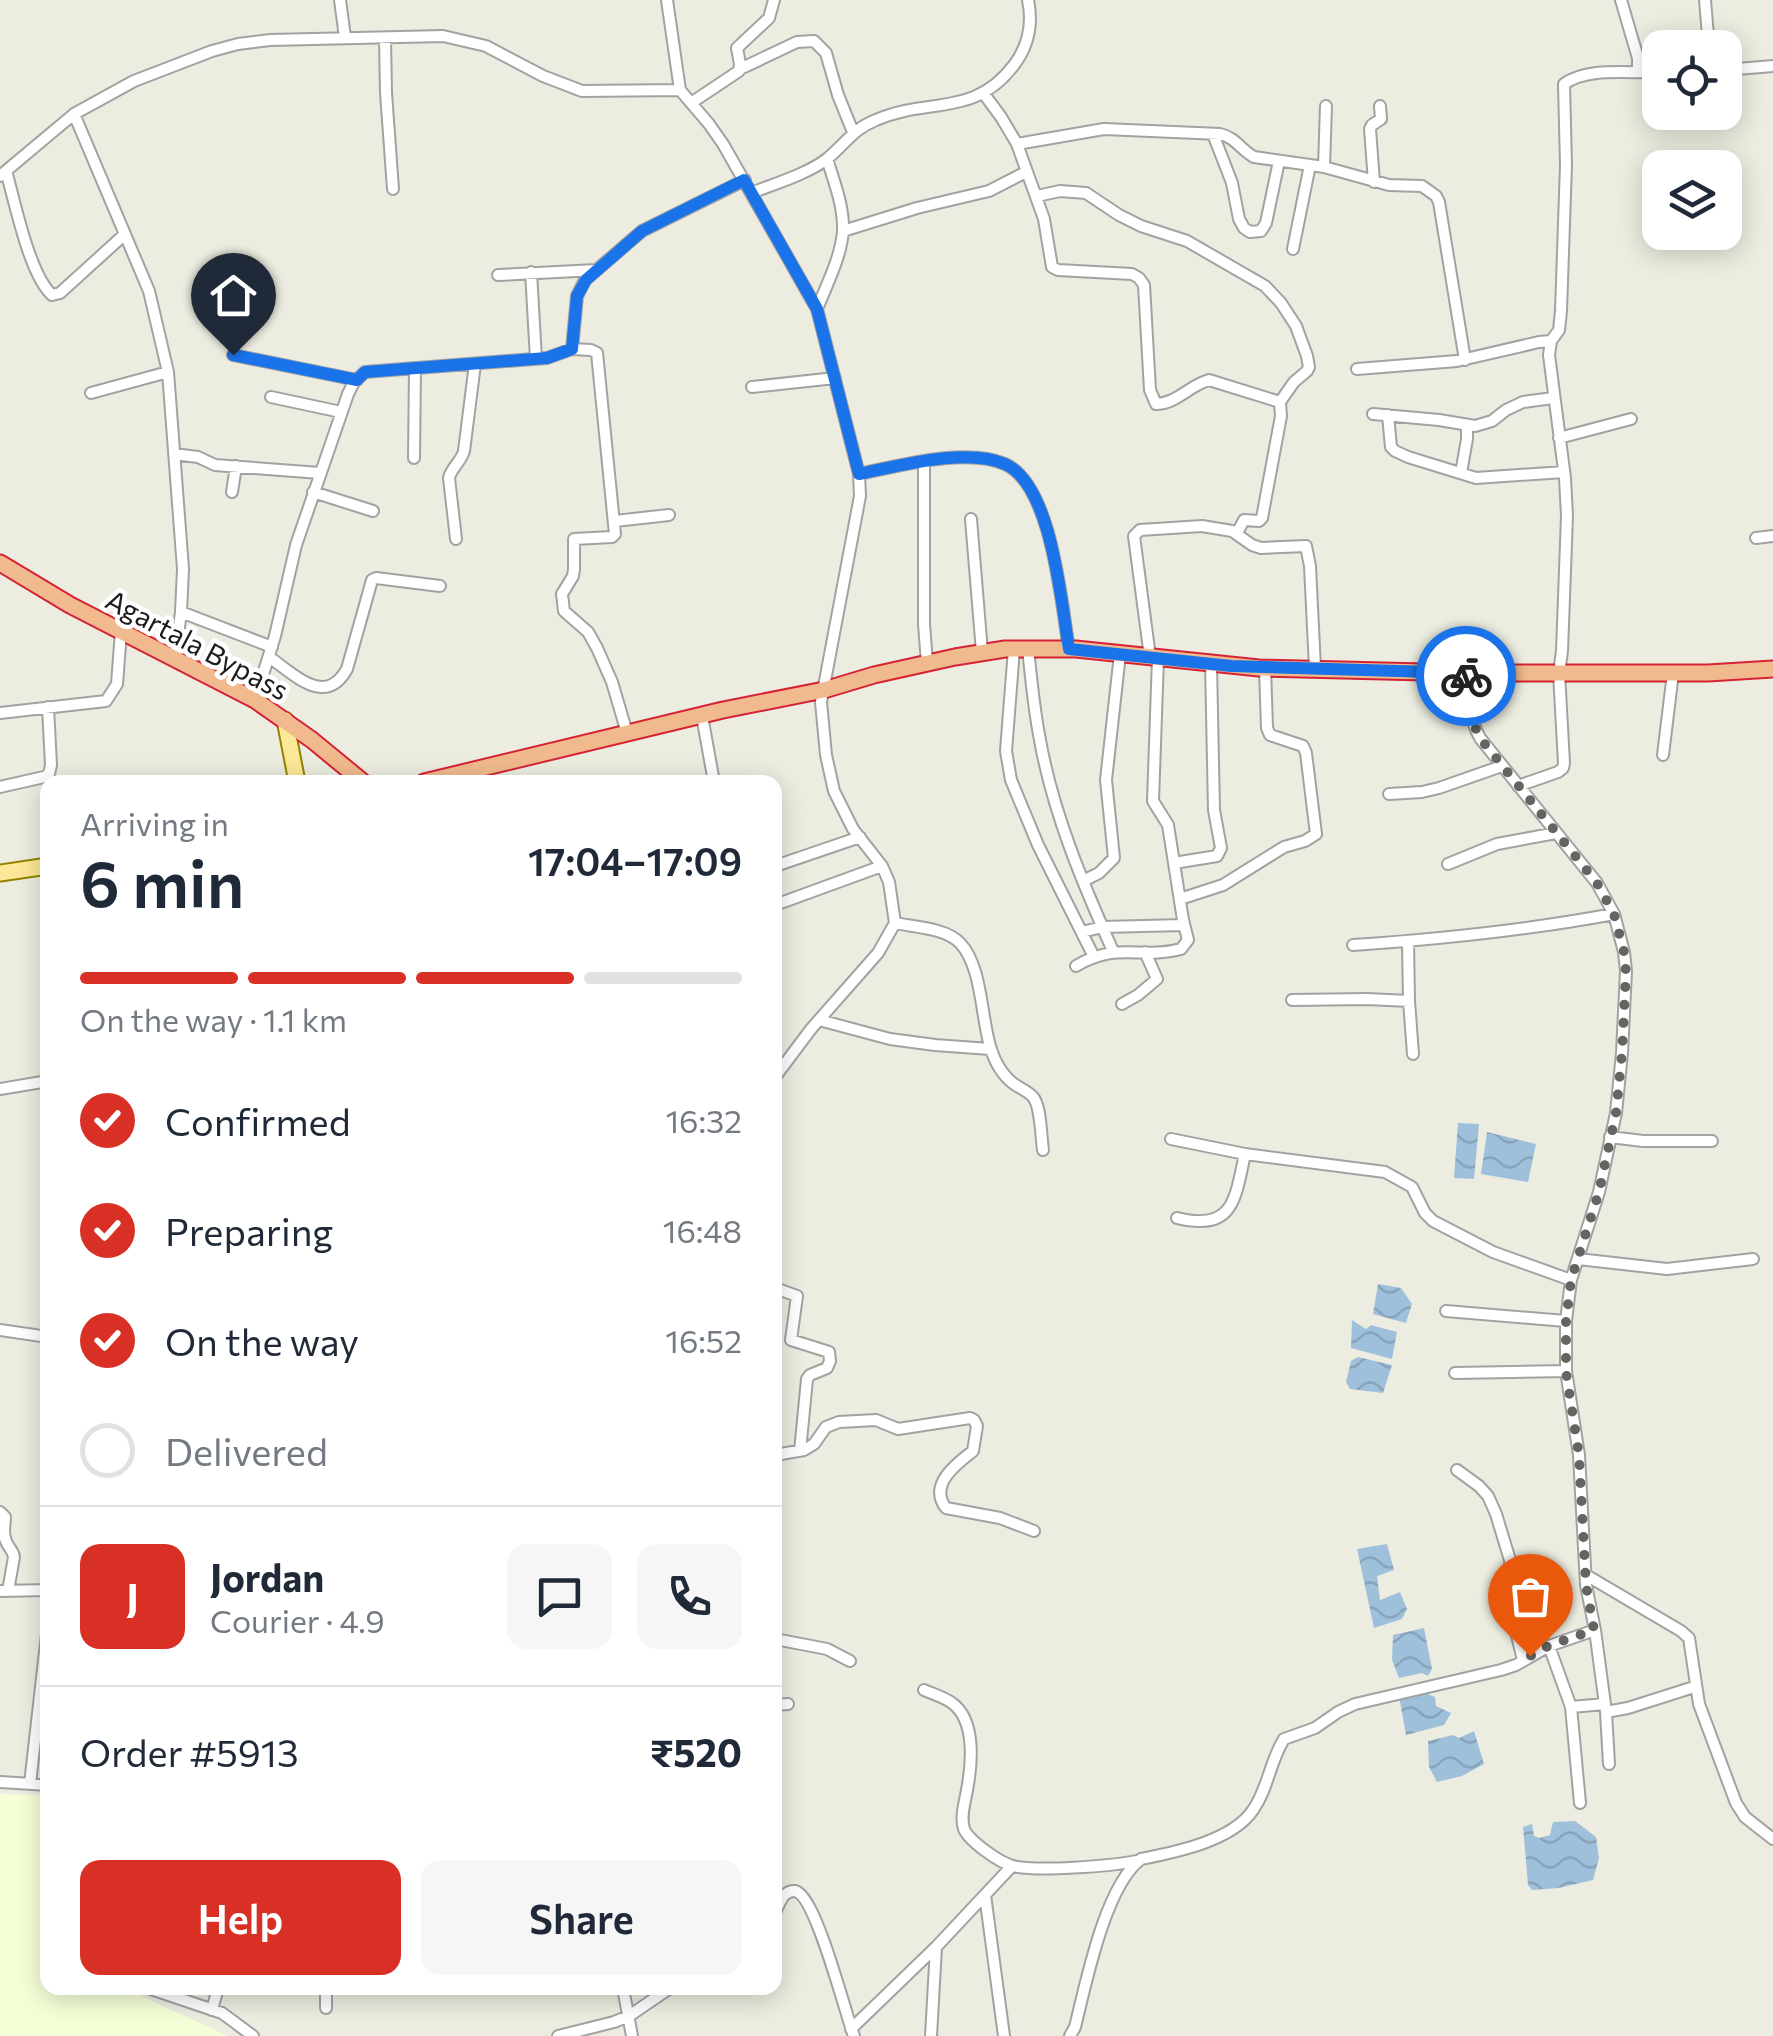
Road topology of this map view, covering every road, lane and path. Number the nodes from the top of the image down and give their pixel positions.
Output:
1 (340, 0) edge
2 (666, 0) edge
3 (774, 0) edge
4 (1028, 0) edge
5 (1621, 0) edge
6 (1705, 0) edge
7 (1708, 30) edge
8 (345, 37) junction
9 (385, 38) junction
10 (1773, 66) edge
11 (740, 69) junction
12 (1742, 69) edge
13 (1638, 72) junction
14 (1642, 72) edge
15 (680, 90) junction
16 (984, 94) junction
17 (691, 103) junction
18 (1326, 106) dead end
19 (1380, 106) dead end
20 (74, 114) junction
21 (853, 132) junction
22 (1213, 134) junction
23 (1017, 144) junction
24 (826, 159) junction
25 (1279, 161) junction
26 (1310, 165) junction
27 (1324, 167) junction
28 (1026, 172) junction
29 (3, 173) edge
30 (744, 180) junction
31 (1374, 182) junction
32 (393, 189) dead end
33 (752, 193) junction
34 (1037, 196) junction
35 (843, 231) junction
36 (125, 234) junction
37 (1293, 249) dead end
38 (598, 270) junction
39 (531, 272) junction
40 (498, 275) dead end
41 (817, 309) junction
42 (1552, 341) junction
43 (572, 349) junction
44 (233, 355) dead end
45 (536, 359) junction
46 (1465, 360) junction
47 (475, 364) junction
48 (415, 368) junction
49 (1357, 369) dead end
50 (168, 372) junction
51 (835, 378) junction
52 (357, 380) junction
53 (752, 386) dead end
54 (91, 393) dead end
55 (270, 398) dead end
56 (1553, 398) junction
57 (1280, 402) junction
58 (341, 412) junction
59 (1374, 414) dead end
60 (1388, 416) junction
61 (1631, 419) dead end
62 (1466, 426) junction
63 (1559, 438) junction
64 (174, 454) junction
65 (414, 458) dead end
66 (924, 461) junction
67 (236, 466) junction
68 (1564, 472) junction
69 (320, 473) junction
70 (1460, 473) junction
71 (859, 474) junction
72 (232, 492) dead end
73 (314, 492) junction
74 (373, 511) dead end
75 (669, 515) dead end
76 (971, 519) dead end
77 (614, 520) junction
78 (1237, 533) junction
79 (1773, 536) edge
80 (456, 538) dead end
81 (1756, 538) dead end
82 (0, 562) edge
83 (440, 586) dead end
84 (182, 612) junction
85 (121, 631) junction
86 (1021, 648) junction
87 (1069, 649) junction
88 (270, 652) junction
89 (982, 652) junction
90 (1120, 654) junction
91 (174, 657) junction
92 (1154, 658) junction
93 (928, 664) junction
94 (1211, 664) junction
95 (1265, 668) junction
96 (1315, 668) junction
97 (1773, 669) edge
98 (1559, 672) junction
99 (1466, 673) junction
100 (1673, 673) junction
101 (824, 690) junction
102 (255, 700) junction
103 (48, 707) junction
104 (0, 713) edge
105 (702, 716) junction
106 (285, 720) junction
107 (627, 732) junction
108 (1663, 754) dead end
109 (1502, 766) junction
110 (47, 775) edge
111 (296, 775) edge
112 (354, 775) edge
113 (459, 775) edge
114 (713, 775) edge
115 (40, 778) edge
116 (0, 786) edge
117 (1518, 786) junction
118 (1390, 794) dead end
119 (1556, 833) junction
120 (860, 837) junction
121 (1174, 863) junction
122 (782, 864) edge
123 (1448, 864) dead end
124 (882, 866) junction
125 (40, 867) edge
126 (0, 872) edge
127 (1083, 881) junction
128 (1180, 899) junction
129 (782, 902) edge
130 (1614, 914) junction
131 (895, 923) junction
132 (1184, 925) junction
133 (1102, 928) junction
134 (1082, 932) junction
135 (1408, 941) junction
136 (1354, 945) dead end
137 (1113, 952) junction
138 (1145, 952) junction
139 (1094, 956) junction
140 (1076, 966) dead end
141 (1292, 1000) dead end
142 (1408, 1001) junction
143 (1122, 1004) dead end
144 (819, 1020) junction
145 (990, 1049) junction
146 (1413, 1054) dead end
147 (782, 1069) edge
148 (40, 1082) edge
149 (0, 1089) edge
150 (1610, 1137) junction
151 (1171, 1140) dead end
152 (1712, 1142) dead end
153 (1043, 1150) dead end
154 (1244, 1154) junction
155 (1177, 1218) dead end
156 (1578, 1259) junction
157 (1753, 1259) dead end
158 (1571, 1280) junction
159 (782, 1291) edge
160 (1446, 1311) dead end
161 (1566, 1321) junction
162 (0, 1330) edge
163 (40, 1336) edge
164 (1566, 1372) junction
165 (1454, 1373) dead end
166 (800, 1451) junction
167 (782, 1454) edge
168 (1457, 1470) dead end
169 (0, 1512) edge
170 (1034, 1530) dead end
171 (1586, 1575) junction
172 (40, 1590) edge
173 (4, 1591) edge
174 (1594, 1630) junction
175 (782, 1640) edge
176 (1548, 1646) junction
177 (1523, 1660) junction
178 (850, 1661) dead end
179 (1694, 1687) junction
180 (924, 1690) dead end
181 (40, 1696) edge
182 (782, 1704) edge
183 (788, 1704) dead end
184 (1571, 1708) junction
185 (1605, 1708) junction
186 (1609, 1764) dead end
187 (0, 1782) edge
188 (30, 1784) junction
189 (40, 1784) edge
190 (1580, 1803) dead end
191 (1773, 1839) edge
192 (1138, 1861) junction
193 (1012, 1866) junction
194 (985, 1894) junction
195 (782, 1898) edge
196 (936, 1946) junction
197 (168, 1995) edge
198 (216, 1995) edge
199 (326, 1995) edge
200 (624, 1995) edge
201 (660, 1995) edge
202 (326, 2008) dead end
203 (212, 2010) junction
204 (629, 2016) junction
205 (852, 2032) edge
206 (253, 2036) edge
207 (558, 2036) edge
208 (632, 2036) edge
209 (931, 2036) edge
210 (1004, 2036) edge
211 (1070, 2036) edge

1 - 8 street
2 - 15 street
3 - 11 street
4 - 16 street
5 - 13 street
6 - 7 street
8 - 9 street
8 - 20 street
9 - 15 street
9 - 32 street
10 - 12 street
11 - 17 street
11 - 21 street
13 - 14 street
13 - 42 street
15 - 17 street
16 - 21 street
16 - 23 street
17 - 30 street
18 - 27 street
19 - 31 street
20 - 29 street
20 - 36 street
21 - 24 street
22 - 23 street
22 - 25 street
22 - 25 street
23 - 28 street
24 - 33 street
24 - 35 street
25 - 26 street
26 - 27 street
26 - 37 street
27 - 31 street
28 - 34 street
28 - 35 street
29 - 36 street
30 - 33 street
30 - 38 street
31 - 46 street
33 - 41 street
34 - 57 street
34 - 57 street
35 - 41 street
36 - 50 street
38 - 39 street
38 - 43 street
39 - 40 street
39 - 45 street
41 - 51 street
42 - 46 street
42 - 56 street
43 - 45 street
43 - 77 street
44 - 52 street
45 - 47 street
46 - 49 street
47 - 48 street
47 - 80 street
48 - 52 street
48 - 65 street
50 - 54 street
50 - 64 street
51 - 53 street
51 - 71 street
52 - 58 street
55 - 58 street
56 - 62 street
56 - 63 street
57 - 78 street
58 - 69 street
59 - 60 street
60 - 62 street
60 - 70 street
61 - 63 street
62 - 70 street
63 - 68 street
64 - 67 street
64 - 84 street
66 - 71 street
66 - 87 street
66 - 93 street
67 - 69 street
67 - 72 street
68 - 70 street
68 - 98 street
69 - 73 street
71 - 101 street
73 - 74 street
73 - 88 street
75 - 77 street
76 - 89 street
77 - 107 street
78 - 92 street
78 - 96 street
79 - 81 street
82 - 85 highway, Agartala Bypass
83 - 88 street
84 - 88 street
84 - 91 street
85 - 91 highway, Agartala Bypass
85 - 103 street
86 - 87 highway
86 - 89 highway
86 - 127 street
86 - 134 street
87 - 90 highway
88 - 102 street
89 - 93 highway
90 - 92 highway
90 - 127 street
91 - 102 highway, Agartala Bypass
92 - 94 highway
92 - 121 street
93 - 101 highway
94 - 95 highway
94 - 121 street
95 - 96 highway
95 - 128 street
96 - 99 highway
97 - 100 highway
98 - 99 highway
98 - 100 highway
98 - 117 street
99 - 109 street
100 - 108 street
101 - 105 highway
101 - 120 street
102 - 106 highway, Agartala Bypass
103 - 104 street
103 - 110 street
105 - 107 highway
105 - 114 street
106 - 111 main road
106 - 112 highway, Agartala Bypass
107 - 113 highway
109 - 117 street
109 - 118 street
115 - 116 street
117 - 119 street
119 - 123 street
119 - 130 street
120 - 122 street
120 - 124 street
121 - 128 street
124 - 129 street
124 - 131 street
125 - 126 main road
127 - 133 street
128 - 132 street
130 - 135 street
130 - 150 street
131 - 144 street
131 - 145 street
132 - 133 street
132 - 138 street
133 - 134 street
133 - 137 street
134 - 139 street
135 - 136 street
135 - 142 street
137 - 138 street
137 - 139 street
138 - 143 street
139 - 140 street
141 - 142 street
142 - 146 street
144 - 145 street
144 - 147 street
145 - 153 street
148 - 149 street
150 - 152 street
150 - 156 street
151 - 154 street
154 - 155 street
154 - 158 street
156 - 157 street
156 - 158 street
158 - 161 street
159 - 166 street
160 - 161 street
161 - 164 street
162 - 163 street
164 - 165 street
164 - 171 street
166 - 167 street
166 - 170 street
168 - 177 street
169 - 173 street
171 - 174 street
171 - 179 street
172 - 173 street
174 - 176 street
174 - 185 street
175 - 178 street
176 - 177 street
176 - 184 street
177 - 192 street
179 - 185 street
179 - 191 street
180 - 193 street
181 - 188 street
182 - 183 street
184 - 185 street
184 - 190 street
185 - 186 street
187 - 188 street
188 - 189 street
192 - 193 street
192 - 211 street
193 - 194 street
194 - 196 street
194 - 210 street
195 - 205 street
196 - 205 street
196 - 209 street
197 - 203 street
198 - 203 street
199 - 202 street
200 - 204 street
201 - 204 street
203 - 206 street
204 - 207 street
204 - 208 street

